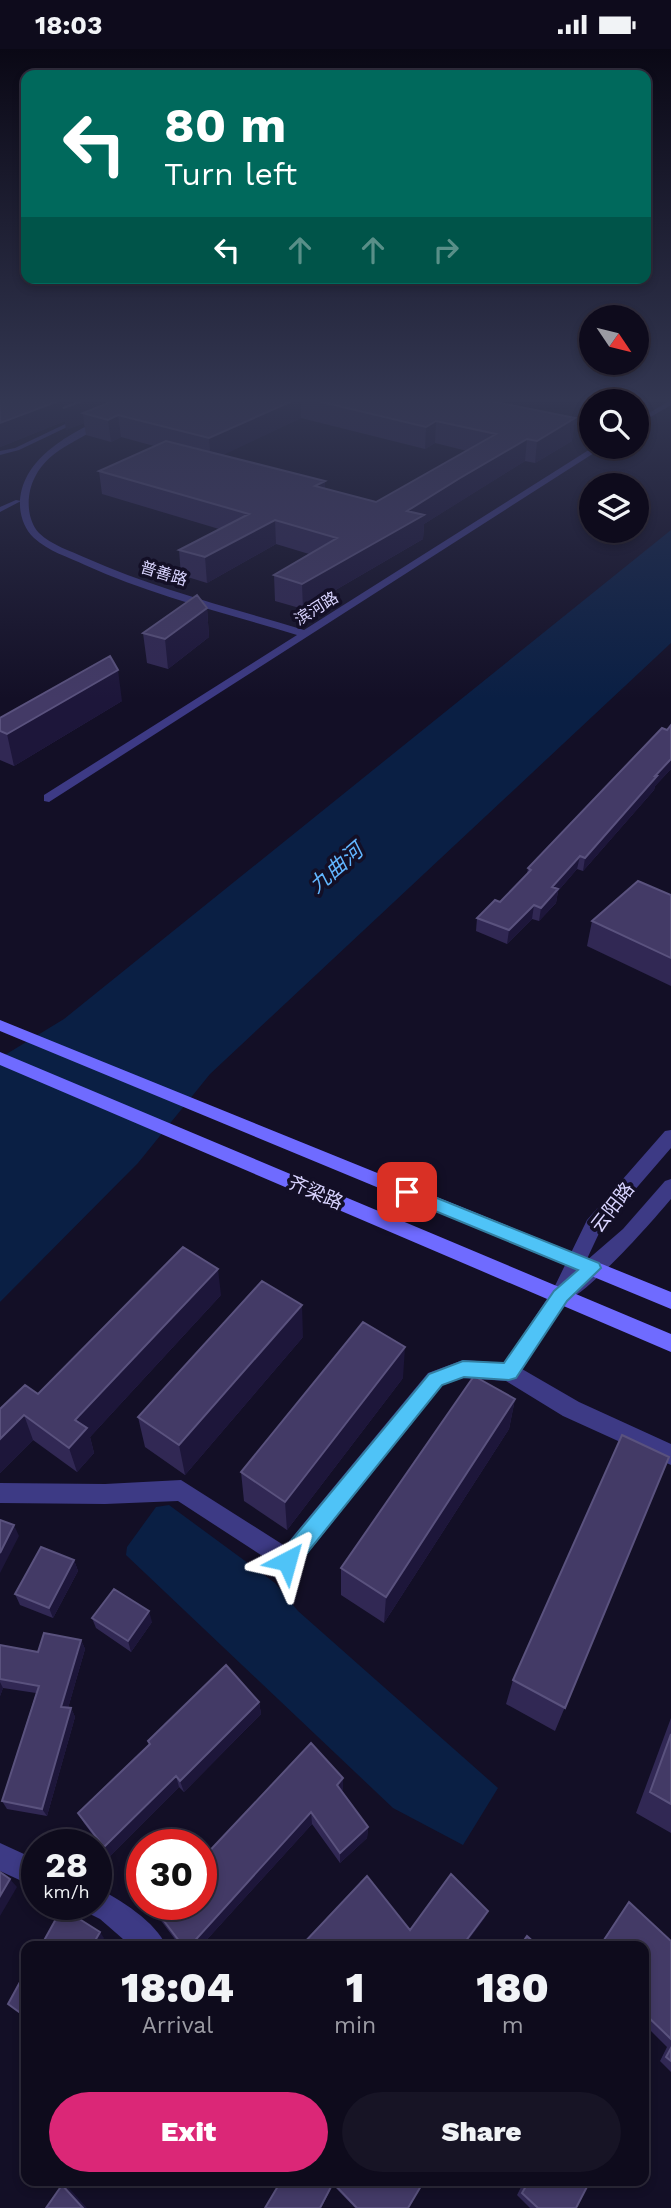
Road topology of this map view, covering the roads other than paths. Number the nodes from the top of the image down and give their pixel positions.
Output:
1 (18, 498) edge
2 (520, 498) edge
3 (19, 501) junction
4 (0, 510) edge
5 (305, 634) junction
6 (49, 798) dead end
7 (0, 1025) edge
8 (0, 1058) edge
9 (671, 1136) edge
10 (671, 1186) edge
11 (585, 1264) junction
12 (560, 1296) junction
13 (671, 1301) edge
14 (671, 1343) edge
15 (509, 1372) junction
16 (671, 1455) edge
17 (0, 1493) edge
18 (0, 1857) edge
19 (21, 1867) edge
20 (112, 1911) edge
21 (146, 1941) edge

1 - 3 street
2 - 5 street, 滨河路
3 - 4 lane
3 - 5 street, 普善路
5 - 6 street, 滨河路
7 - 11 main road, 齐梁路
8 - 12 main road, 齐梁路
9 - 11 street, 云阳路
10 - 11 street, 云阳路
11 - 12 street, 云阳路
11 - 13 main road, 齐梁路
12 - 14 main road, 齐梁路
12 - 15 street, 云阳路
15 - 16 street
15 - 17 street
18 - 19 street
20 - 21 street

